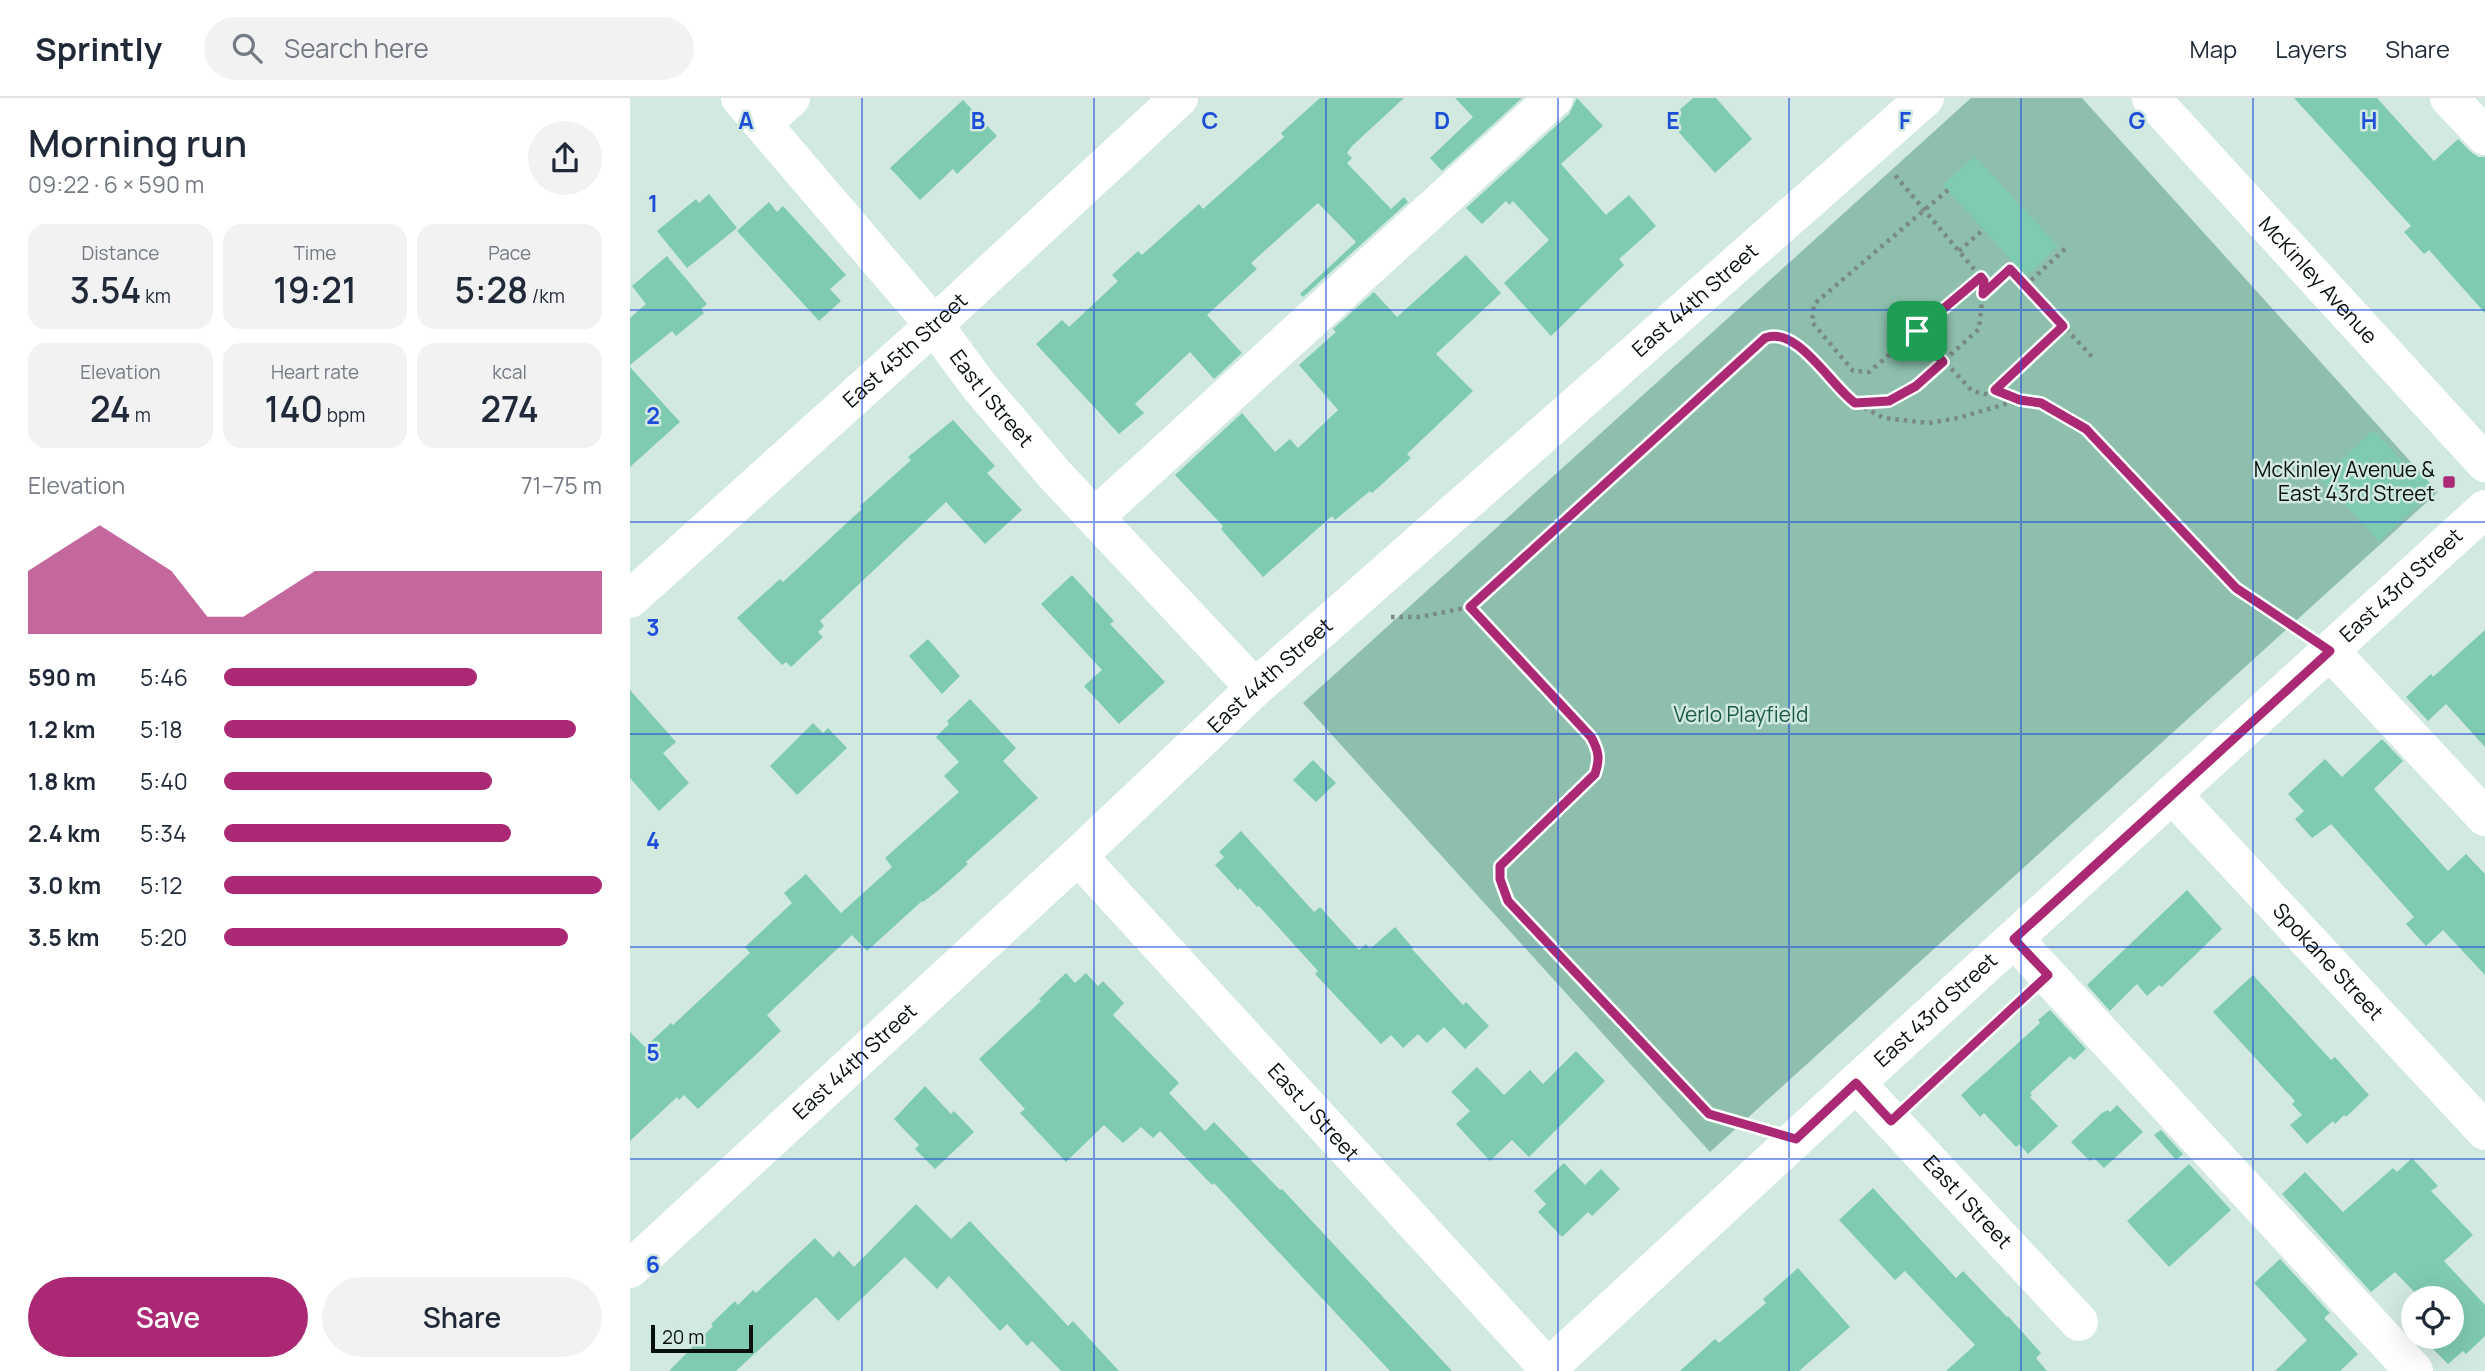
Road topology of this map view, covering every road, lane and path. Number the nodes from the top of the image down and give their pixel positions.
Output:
1 (791, 98) edge
2 (1179, 98) edge
3 (1554, 98) edge
4 (1925, 98) edge
5 (2151, 98) edge
6 (2449, 98) edge
7 (752, 111) edge
8 (2485, 136) edge
9 (1870, 146) junction
10 (1948, 190) dead end
11 (1924, 210) junction
12 (1983, 229) dead end
13 (2067, 247) dead end
14 (1959, 251) junction
15 (1981, 277) junction
16 (2025, 286) junction
17 (1983, 294) junction
18 (934, 326) junction
19 (2063, 326) junction
20 (1917, 331) junction
21 (2095, 360) dead end
22 (1943, 362) junction
23 (1995, 390) junction
24 (2020, 400) junction
25 (1855, 403) junction
26 (2485, 463) edge
27 (2485, 509) edge
28 (1095, 517) junction
29 (630, 600) edge
30 (1470, 607) junction
31 (1390, 617) dead end
32 (2330, 651) junction
33 (1255, 688) junction
34 (2172, 794) junction
35 (2485, 817) edge
36 (1078, 856) junction
37 (2014, 939) junction
38 (2048, 975) junction
39 (1856, 1083) junction
40 (1891, 1121) junction
41 (2485, 1131) edge
42 (1796, 1139) junction
43 (630, 1269) edge
44 (2079, 1321) dead end
45 (1547, 1369) edge
46 (2414, 1371) edge

1 - 7 street
2 - 18 street, East 45th Street
3 - 28 street
4 - 9 street, East 44th Street
5 - 26 street, McKinley Avenue
6 - 8 street
7 - 18 street, East I Street
9 - 11 path
9 - 33 street, East 44th Street
10 - 11 path
11 - 14 path
11 - 20 path
12 - 14 path
13 - 16 path
14 - 15 path
15 - 17 path
15 - 20 path
16 - 17 path
16 - 19 path
17 - 22 path
18 - 28 street, East I Street
18 - 29 street, East 45th Street
19 - 21 path
19 - 23 path
20 - 22 path
22 - 23 path
22 - 25 path
23 - 24 path
24 - 25 path
24 - 32 path
25 - 30 path
27 - 32 street, East 43rd Street
28 - 33 street, East I Street
30 - 31 path
30 - 42 path
32 - 34 street, East 43rd Street
32 - 35 street
33 - 36 street, East 44th Street
34 - 37 street, East 43rd Street
34 - 41 street, Spokane Street
36 - 43 street, East 44th Street
36 - 45 street, East J Street
37 - 38 street
37 - 39 street, East 43rd Street
38 - 40 path
38 - 46 street
39 - 40 street, East I Street
39 - 42 street, East 43rd Street
40 - 44 street, East I Street
42 - 45 street, East 43rd Street

